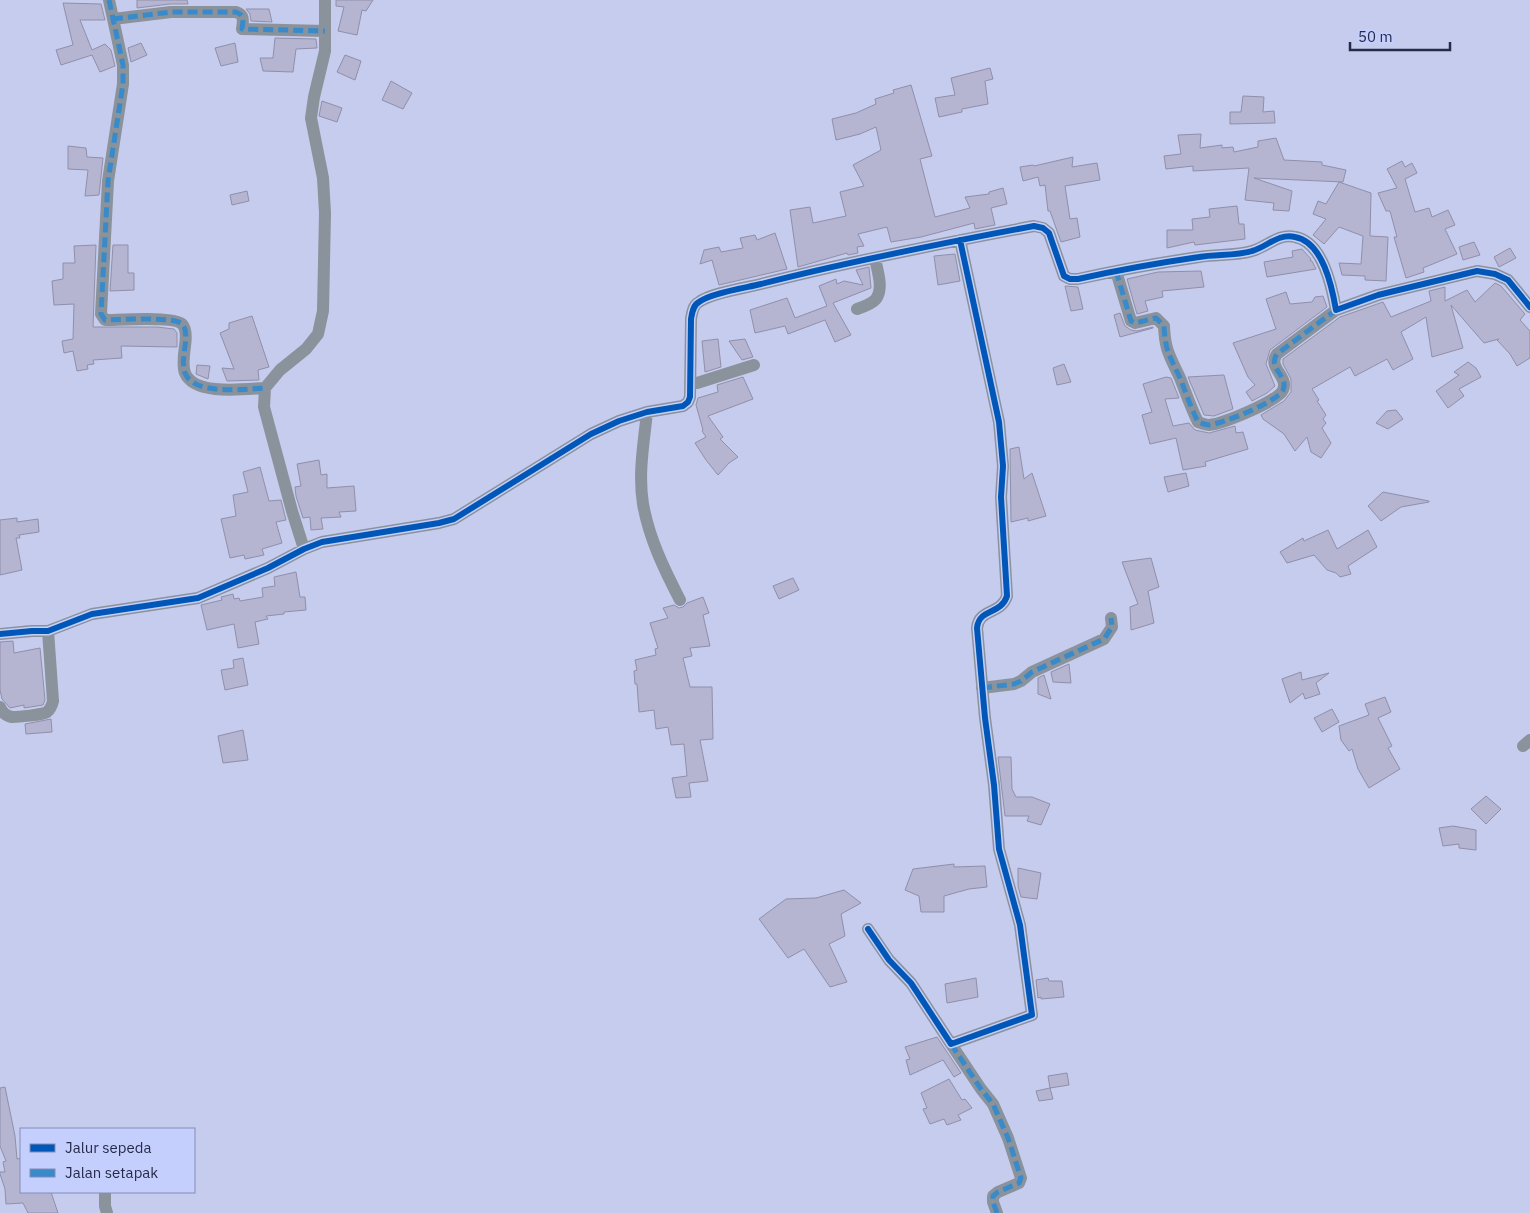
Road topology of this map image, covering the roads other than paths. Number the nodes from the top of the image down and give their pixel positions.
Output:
1 (109, 0) edge
2 (325, 0) edge
3 (113, 19) junction
4 (325, 31) junction
5 (960, 240) junction
6 (875, 258) junction
7 (1116, 270) junction
8 (1530, 307) edge
9 (857, 309) dead end
10 (1336, 310) junction
11 (754, 365) dead end
12 (690, 383) junction
13 (264, 388) junction
14 (647, 412) junction
15 (304, 548) junction
16 (680, 600) dead end
17 (1111, 618) dead end
18 (48, 631) junction
19 (0, 634) edge
20 (982, 688) junction
21 (0, 707) edge
22 (868, 929) dead end
23 (951, 1044) junction
24 (105, 1193) edge
25 (107, 1213) edge
26 (997, 1213) edge

1 - 3 street
2 - 4 street
3 - 4 street
3 - 13 street
4 - 13 street
5 - 6 street
5 - 7 street
5 - 20 street
6 - 9 street
6 - 12 street
7 - 10 street
7 - 10 street
8 - 10 street
11 - 12 street
12 - 14 street
13 - 15 street
14 - 15 street
14 - 16 street
15 - 18 street
17 - 20 street
18 - 19 street
18 - 21 street
20 - 23 street
22 - 23 street
23 - 26 street
24 - 25 street

